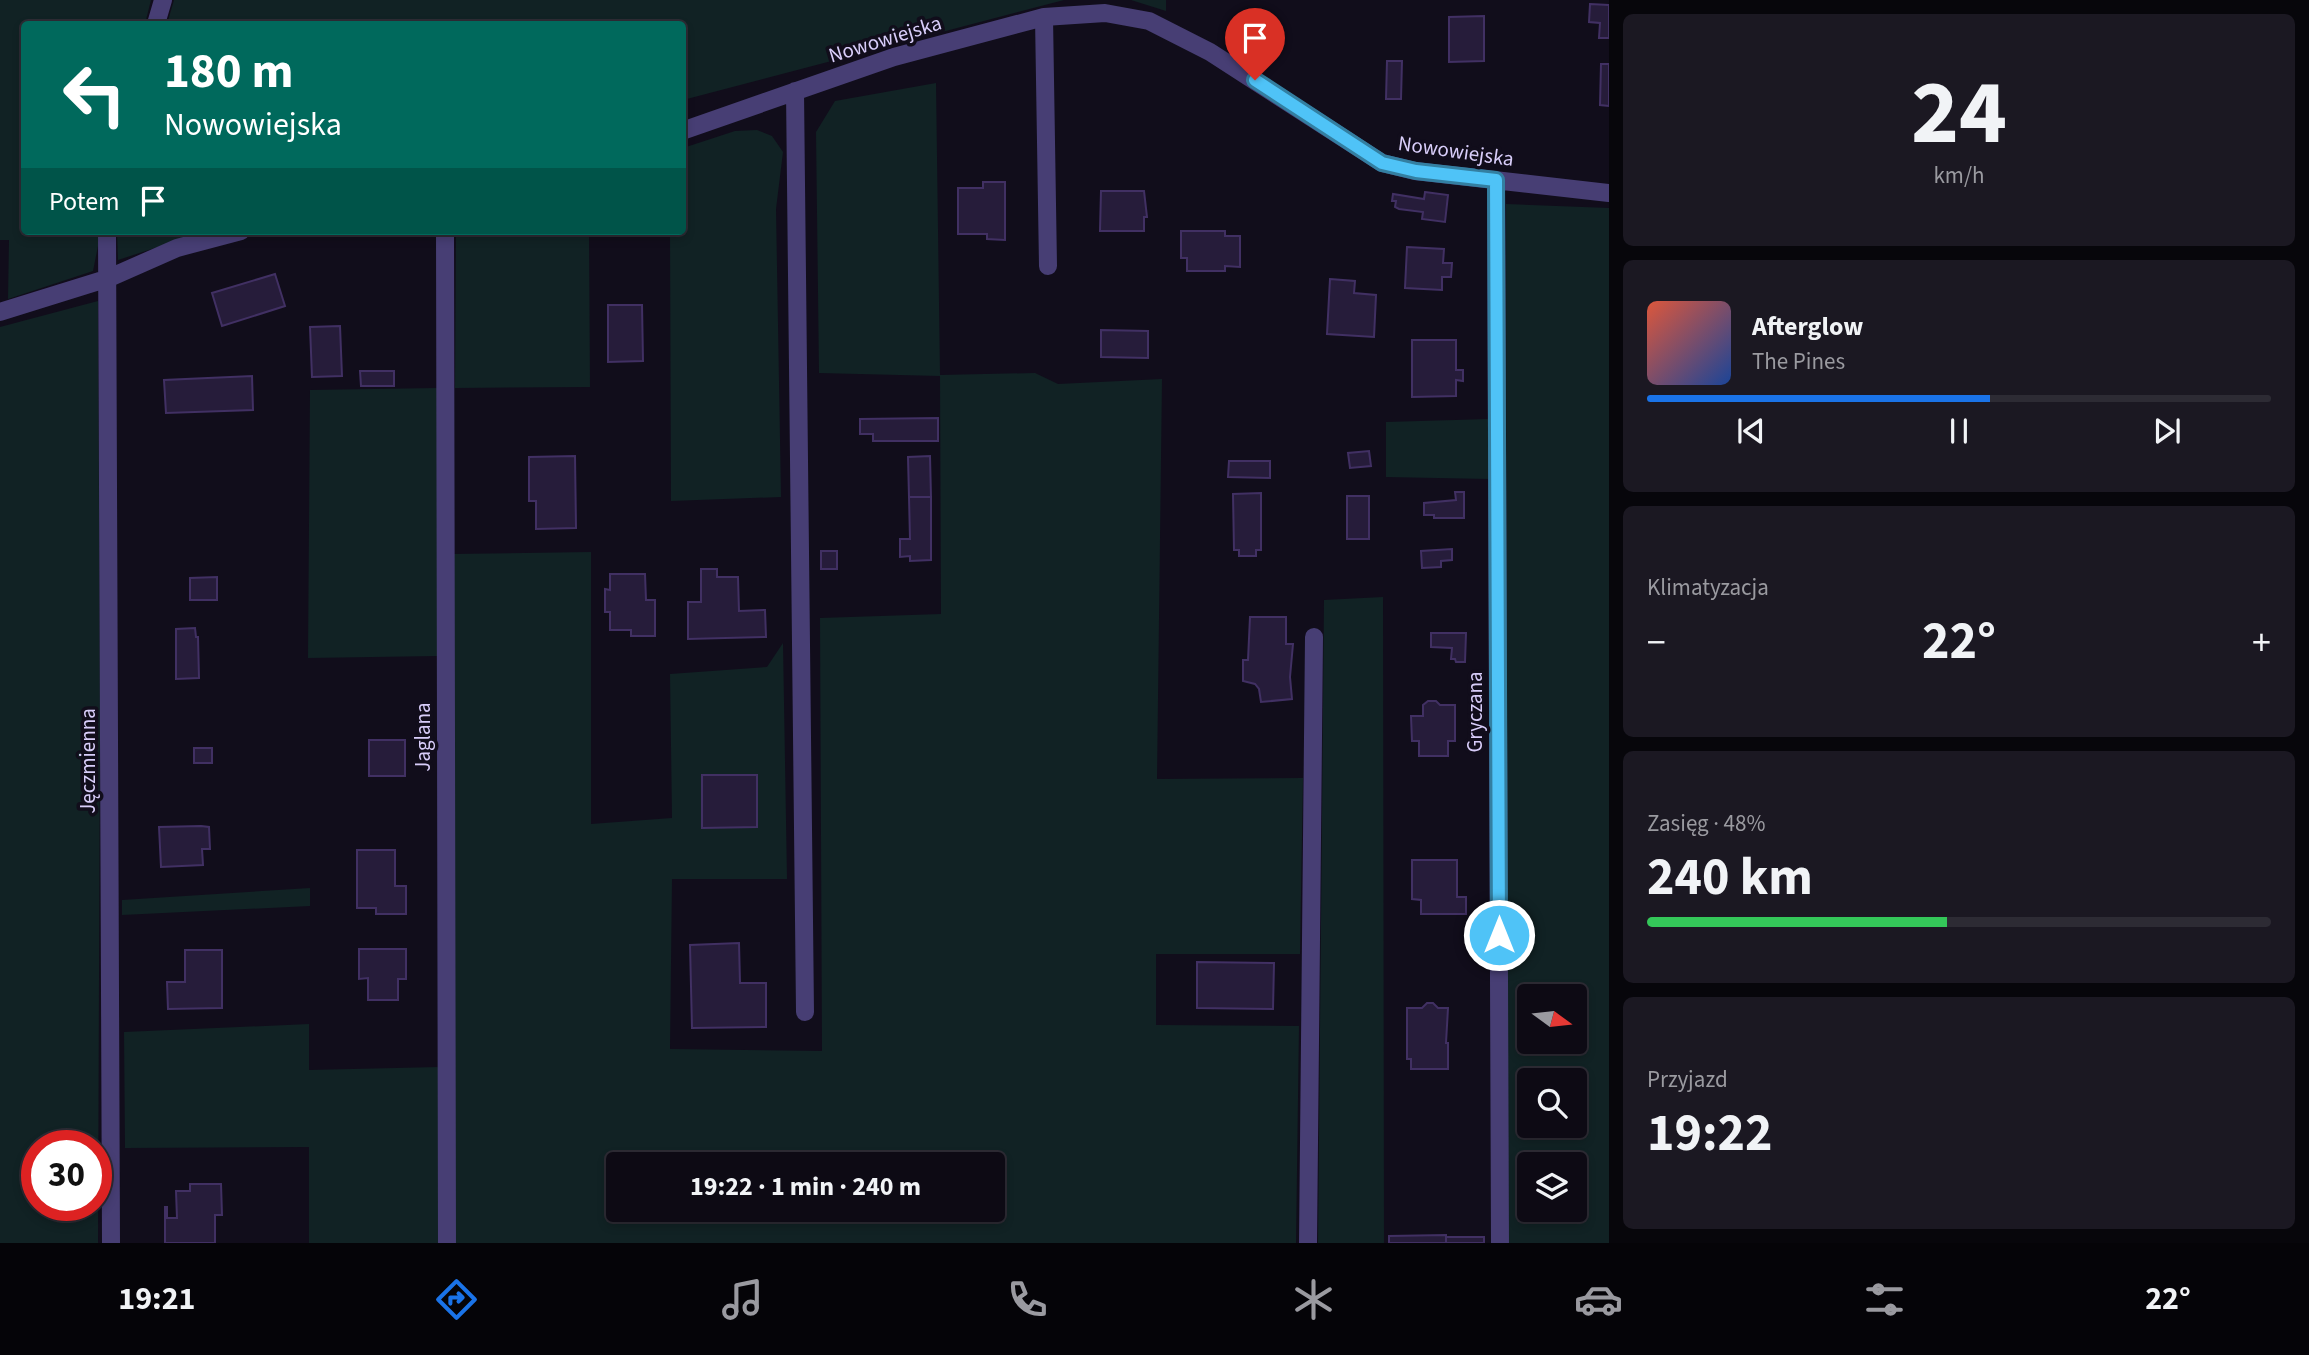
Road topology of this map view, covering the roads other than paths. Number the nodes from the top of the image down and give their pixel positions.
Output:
1 (163, 0) edge
2 (1044, 17) junction
3 (157, 21) edge
4 (795, 91) junction
5 (686, 130) edge
6 (1496, 180) junction
7 (1609, 193) edge
8 (107, 235) edge
9 (226, 235) edge
10 (445, 235) edge
11 (1048, 266) dead end
12 (109, 278) junction
13 (0, 312) edge
14 (1314, 637) dead end
15 (805, 1012) dead end
16 (111, 1243) edge
17 (447, 1243) edge
18 (1308, 1243) edge
19 (1500, 1243) edge

1 - 3 street
2 - 4 street, Nowowiejska
2 - 6 street, Nowowiejska
2 - 11 street
4 - 5 street, Nowowiejska
4 - 15 street
6 - 7 street, Nowowiejska
6 - 19 street, Gryczana
8 - 12 street, Jęczmienna
9 - 12 street
10 - 17 street, Jaglana
12 - 13 street
12 - 16 street, Jęczmienna
14 - 18 street

